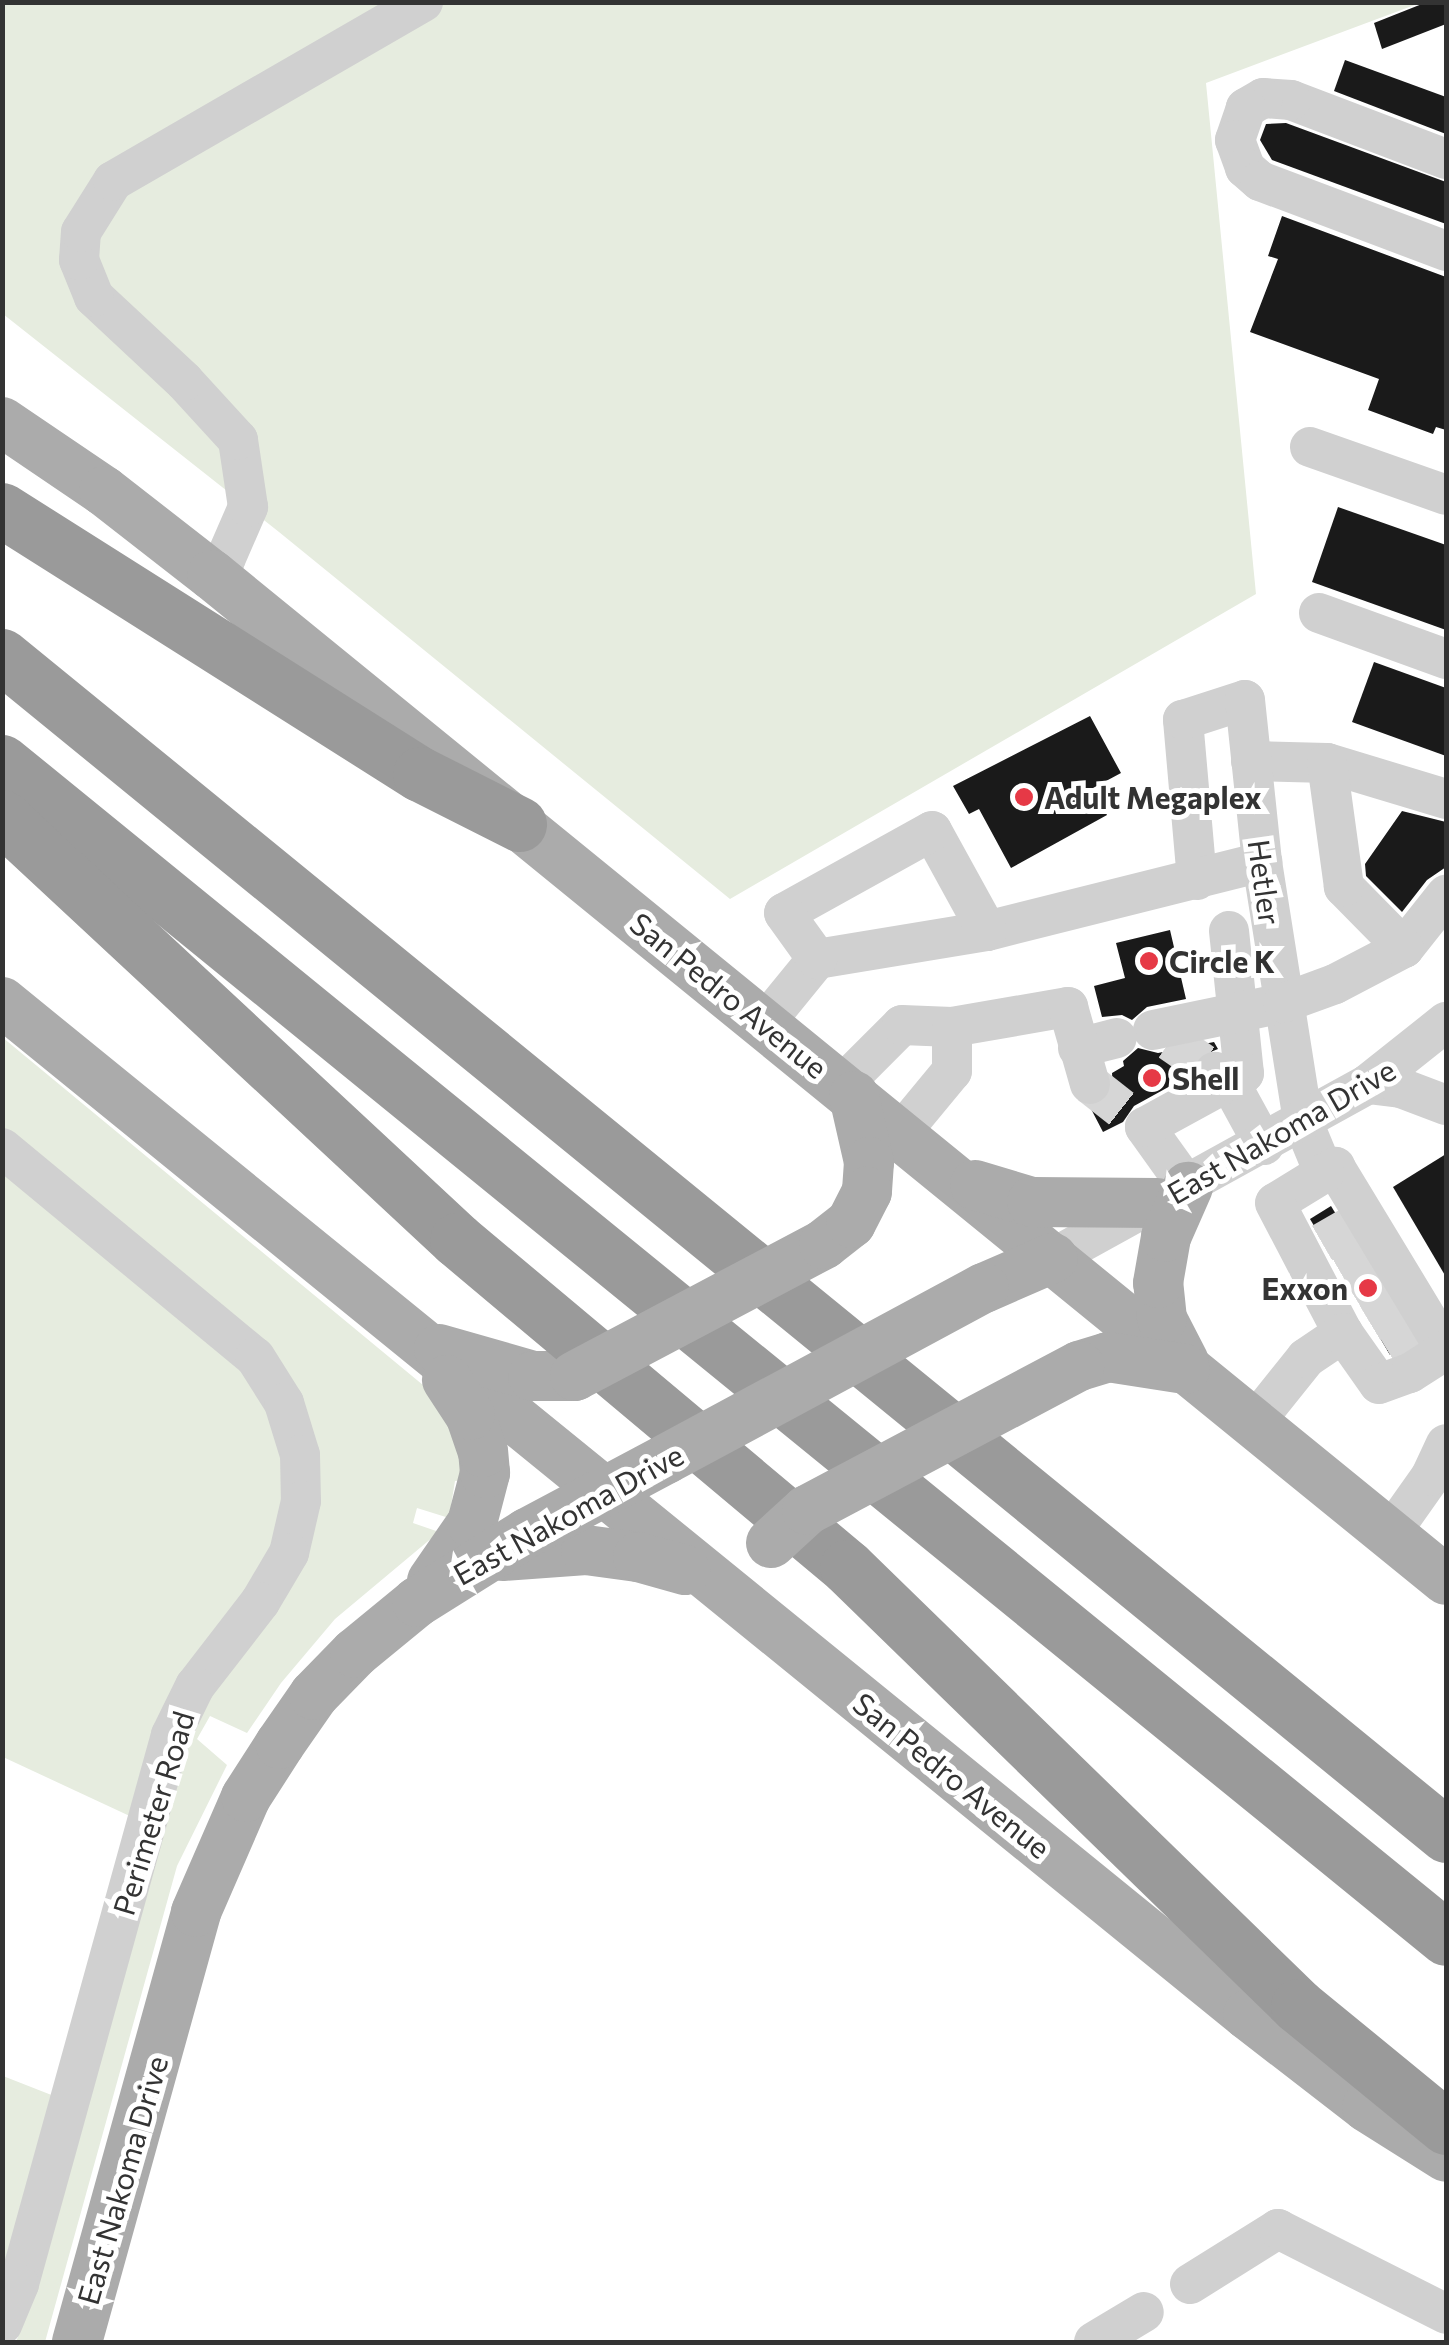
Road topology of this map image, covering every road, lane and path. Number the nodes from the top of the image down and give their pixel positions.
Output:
1 (423, 2) edge
2 (1446, 159) edge
3 (1446, 251) edge
4 (2, 422) edge
5 (1310, 447) dead end
6 (1446, 495) edge
7 (2, 510) edge
8 (212, 575) junction
9 (1320, 612) dead end
10 (2, 656) edge
11 (1446, 659) edge
12 (2, 762) edge
13 (1250, 762) junction
14 (1328, 762) junction
15 (1446, 799) edge
16 (2, 816) edge
17 (520, 824) junction
18 (1262, 862) junction
19 (1197, 880) junction
20 (1446, 895) edge
21 (987, 931) junction
22 (1230, 931) dead end
23 (1404, 948) junction
24 (816, 959) junction
25 (2, 1002) edge
26 (1282, 1002) junction
27 (1238, 1010) junction
28 (1446, 1022) edge
29 (764, 1024) junction
30 (952, 1027) junction
31 (1117, 1038) dead end
32 (1170, 1041) dead end
33 (1222, 1077) junction
34 (1368, 1084) junction
35 (847, 1091) junction
36 (1446, 1105) edge
37 (1303, 1122) junction
38 (900, 1135) junction
39 (1264, 1145) junction
40 (2, 1148) edge
41 (944, 1170) junction
42 (1324, 1172) junction
43 (1173, 1195) junction
44 (1053, 1258) junction
45 (1372, 1296) edge
46 (420, 1344) junction
47 (1190, 1370) junction
48 (1254, 1423) junction
49 (1446, 1444) edge
50 (600, 1493) junction
51 (1390, 1534) junction
52 (483, 1558) junction
53 (1446, 1580) edge
54 (712, 1581) junction
55 (417, 1602) junction
56 (778, 1634) junction
57 (1446, 1835) edge
58 (1446, 1938) edge
59 (1446, 2127) edge
60 (1446, 2157) edge
61 (1190, 2284) dead end
62 (1144, 2312) dead end
63 (1446, 2314) edge
64 (2, 2324) edge
65 (76, 2342) edge
66 (1094, 2342) edge

1 - 8 street
2 - 3 street
4 - 8 main road, San Pedro Avenue
5 - 6 street
7 - 17 highway
8 - 17 main road, San Pedro Avenue
9 - 11 street
10 - 57 highway
12 - 58 highway
13 - 14 street
13 - 18 street, Hetler
13 - 19 street, Hetler
14 - 15 street
14 - 23 street
16 - 59 highway
17 - 29 main road, San Pedro Avenue
18 - 19 street
18 - 26 street, Hetler
19 - 21 street
20 - 23 street
21 - 24 street
21 - 24 street
22 - 27 street
23 - 26 street
24 - 29 street
25 - 46 main road, San Pedro Avenue
26 - 27 street
26 - 37 street, Hetler
27 - 32 street
27 - 33 street
28 - 34 street, East Nakoma Drive
29 - 35 main road, San Pedro Avenue
30 - 31 street
30 - 35 street
30 - 38 street
33 - 39 street
33 - 43 street
34 - 36 street
34 - 37 street, East Nakoma Drive
35 - 38 main road, San Pedro Avenue
35 - 46 main road, bridge
37 - 39 street, East Nakoma Drive
37 - 42 street, Hetler
38 - 41 main road, San Pedro Avenue
39 - 43 street, East Nakoma Drive
40 - 64 street, Perimeter Road
41 - 43 main road
41 - 44 main road, San Pedro Avenue
42 - 45 street
42 - 45 street
43 - 44 street, East Nakoma Drive
43 - 47 main road
44 - 47 main road, San Pedro Avenue
44 - 50 main road, East Nakoma Drive, bridge
45 - 48 street
46 - 50 main road, San Pedro Avenue
46 - 55 main road
47 - 48 main road, San Pedro Avenue
47 - 56 main road, bridge
48 - 51 main road, San Pedro Avenue
49 - 51 street
50 - 52 main road, East Nakoma Drive
50 - 54 main road, San Pedro Avenue
51 - 53 main road, San Pedro Avenue
52 - 54 main road
52 - 55 main road, East Nakoma Drive
54 - 56 main road, San Pedro Avenue
55 - 65 main road, East Nakoma Drive
56 - 60 main road, San Pedro Avenue
61 - 63 street
62 - 66 street

